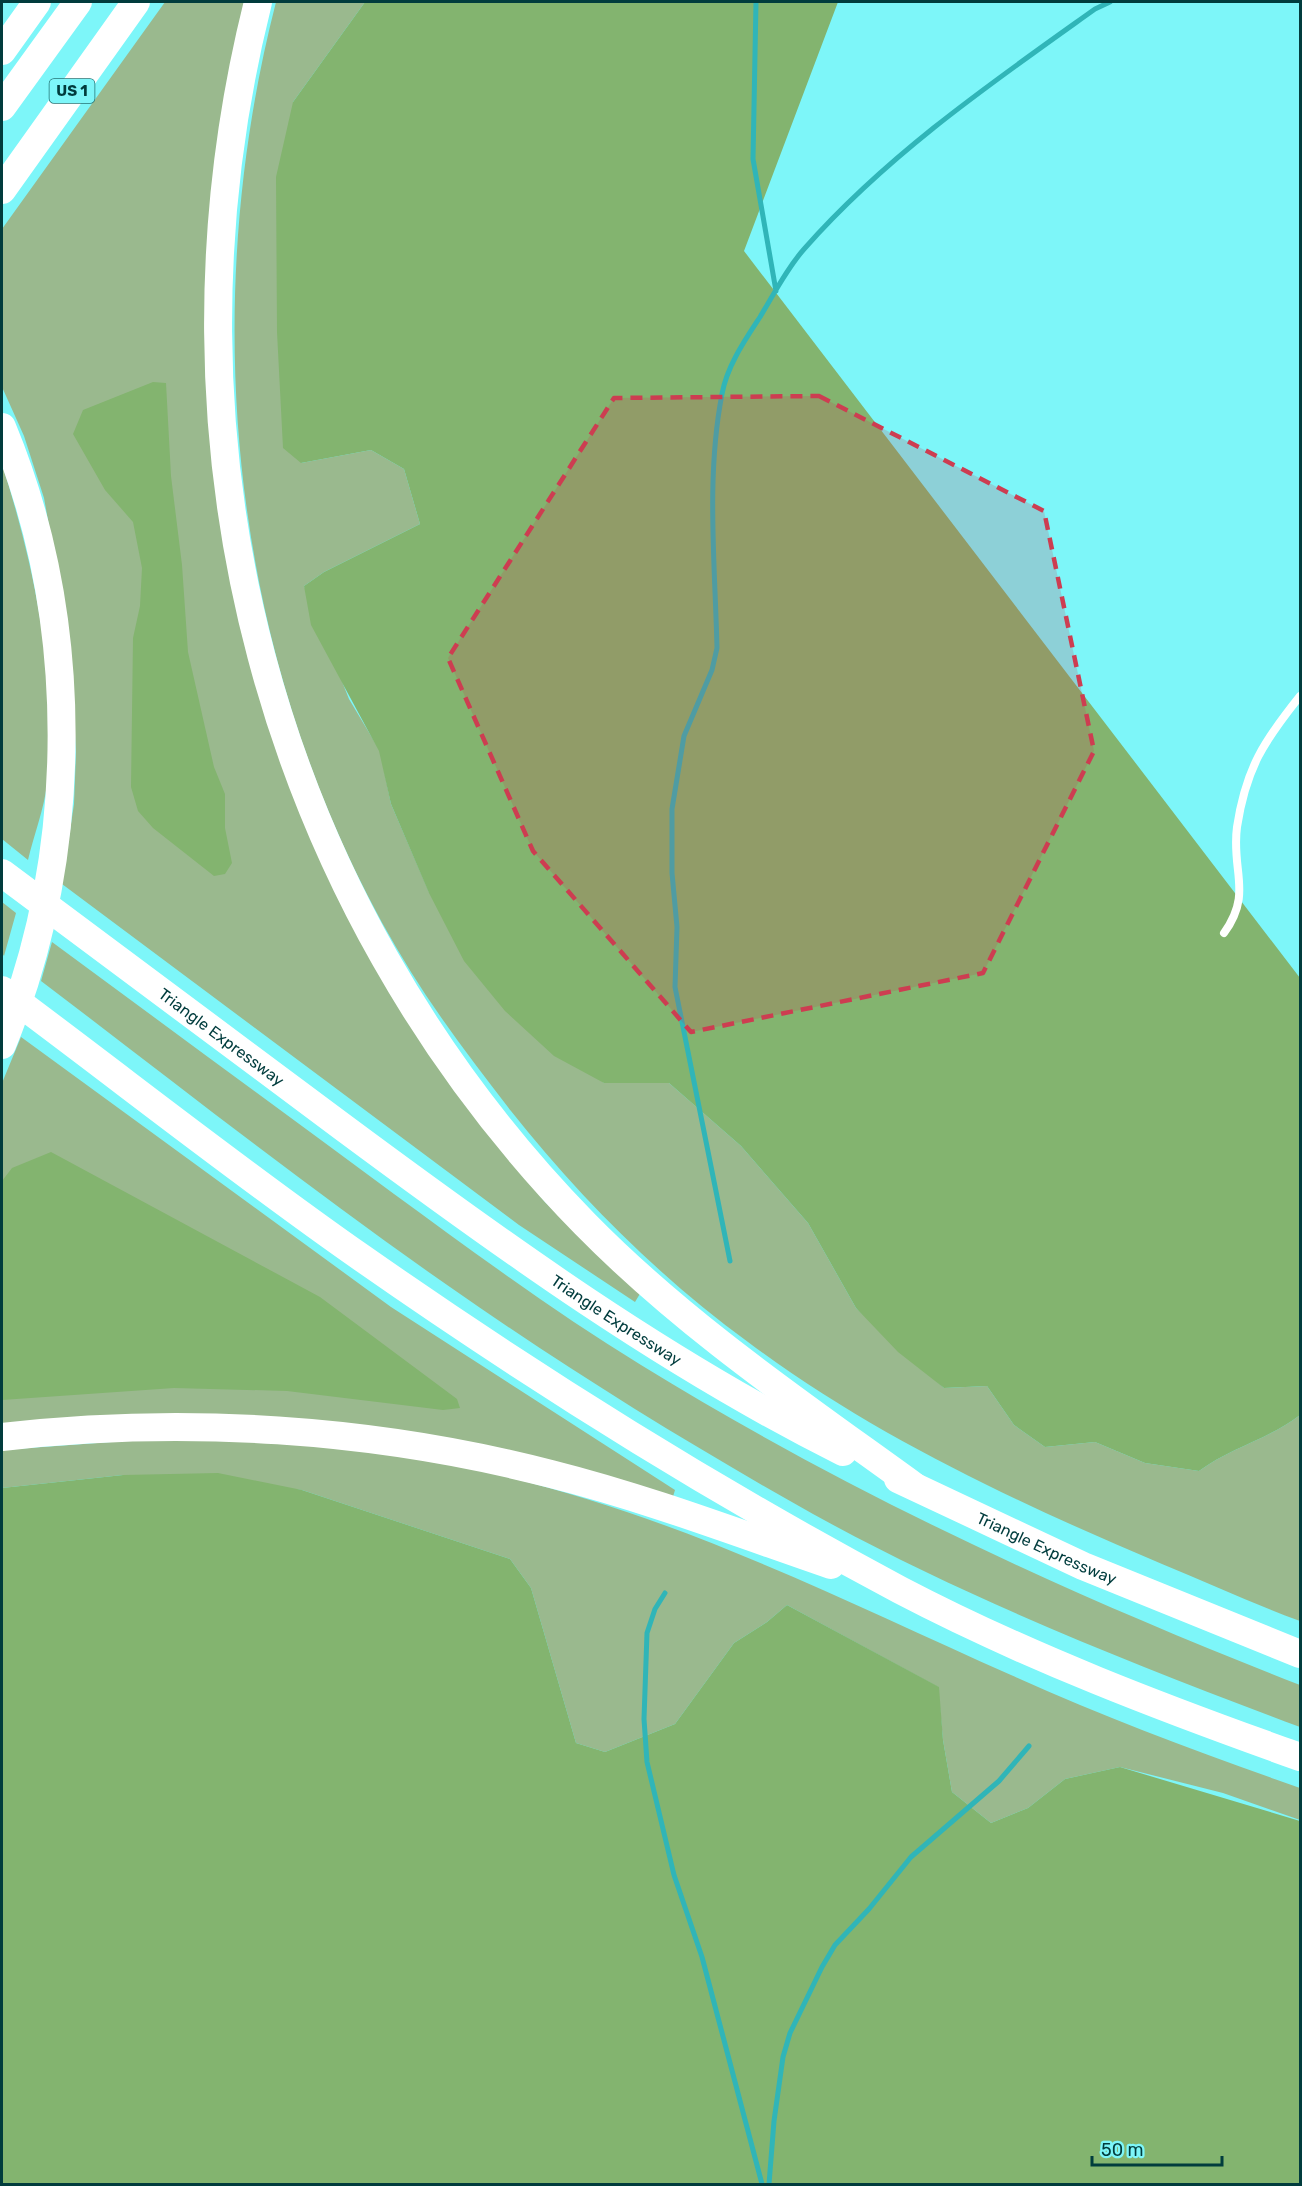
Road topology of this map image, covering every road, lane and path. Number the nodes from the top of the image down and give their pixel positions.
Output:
1 (37, 2) edge
2 (78, 2) edge
3 (136, 2) edge
4 (258, 2) edge
5 (2, 51) edge
6 (2, 107) edge
7 (2, 190) edge
8 (2, 427) edge
9 (1300, 696) edge
10 (10, 879) edge
11 (1224, 933) dead end
12 (2, 990) edge
13 (2, 1045) edge
14 (2, 1437) edge
15 (914, 1486) junction
16 (901, 1590) junction
17 (1300, 1654) edge
18 (1300, 1757) edge

1 - 5 highway
2 - 6 highway, US 1
3 - 7 highway, US 1
4 - 15 highway
8 - 13 highway
9 - 11 lane
10 - 15 highway, Triangle Expressway
12 - 16 highway
14 - 16 highway
15 - 17 highway, Triangle Expressway
16 - 18 highway

